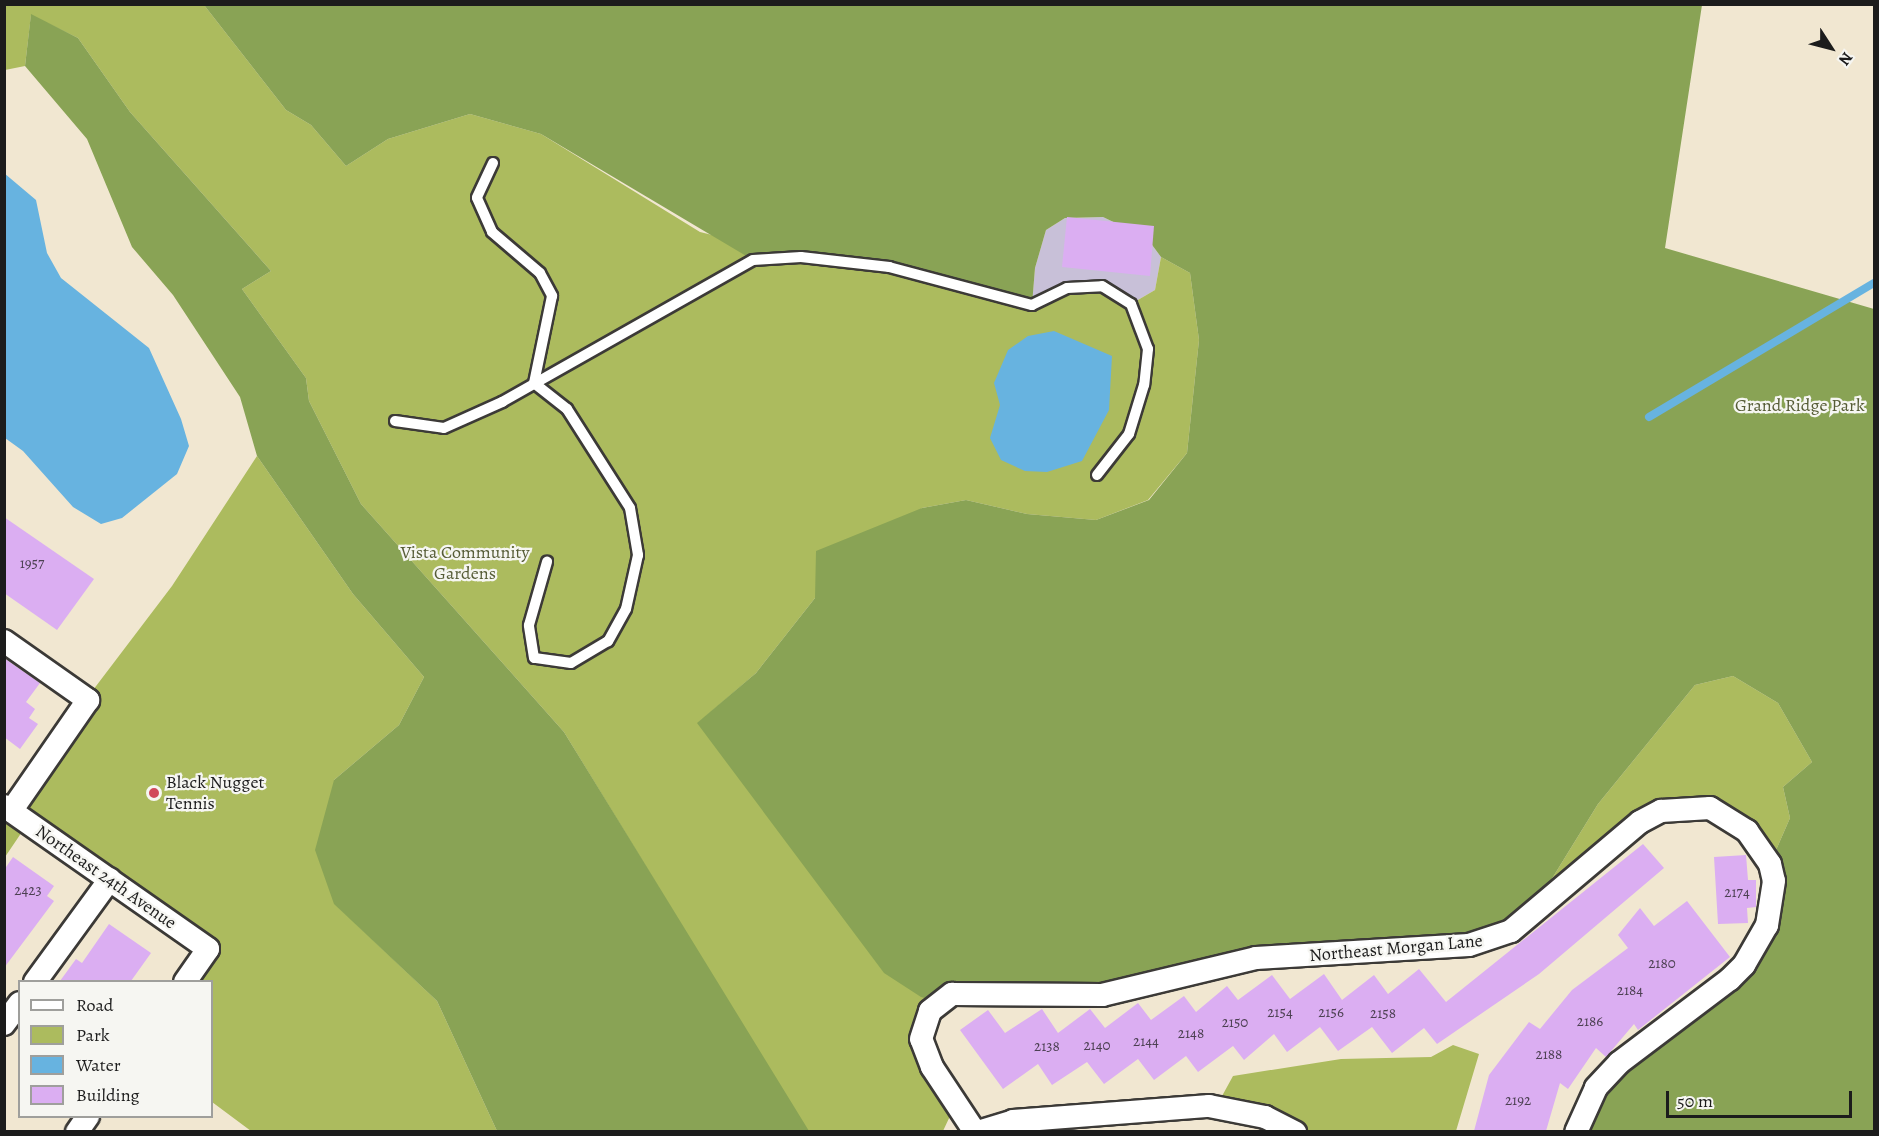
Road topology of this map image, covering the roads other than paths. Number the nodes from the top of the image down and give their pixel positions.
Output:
1 (493, 163) dead end
2 (534, 383) junction
3 (395, 421) dead end
4 (1097, 475) dead end
5 (547, 562) dead end
6 (4, 641) edge
7 (8, 809) edge
8 (110, 879) junction
9 (36, 980) edge
10 (186, 980) edge
11 (18, 1006) edge
12 (4, 1024) edge
13 (87, 1118) edge
14 (77, 1131) edge
15 (976, 1131) edge
16 (1296, 1131) edge
17 (1576, 1131) edge

1 - 2 lane
2 - 3 lane
2 - 4 lane
2 - 5 lane
6 - 7 street
7 - 8 street, Northeast 24th Avenue
8 - 9 street
8 - 10 street, Northeast 24th Avenue
11 - 12 street
13 - 14 street
15 - 16 street
15 - 17 street, Northeast Morgan Lane

